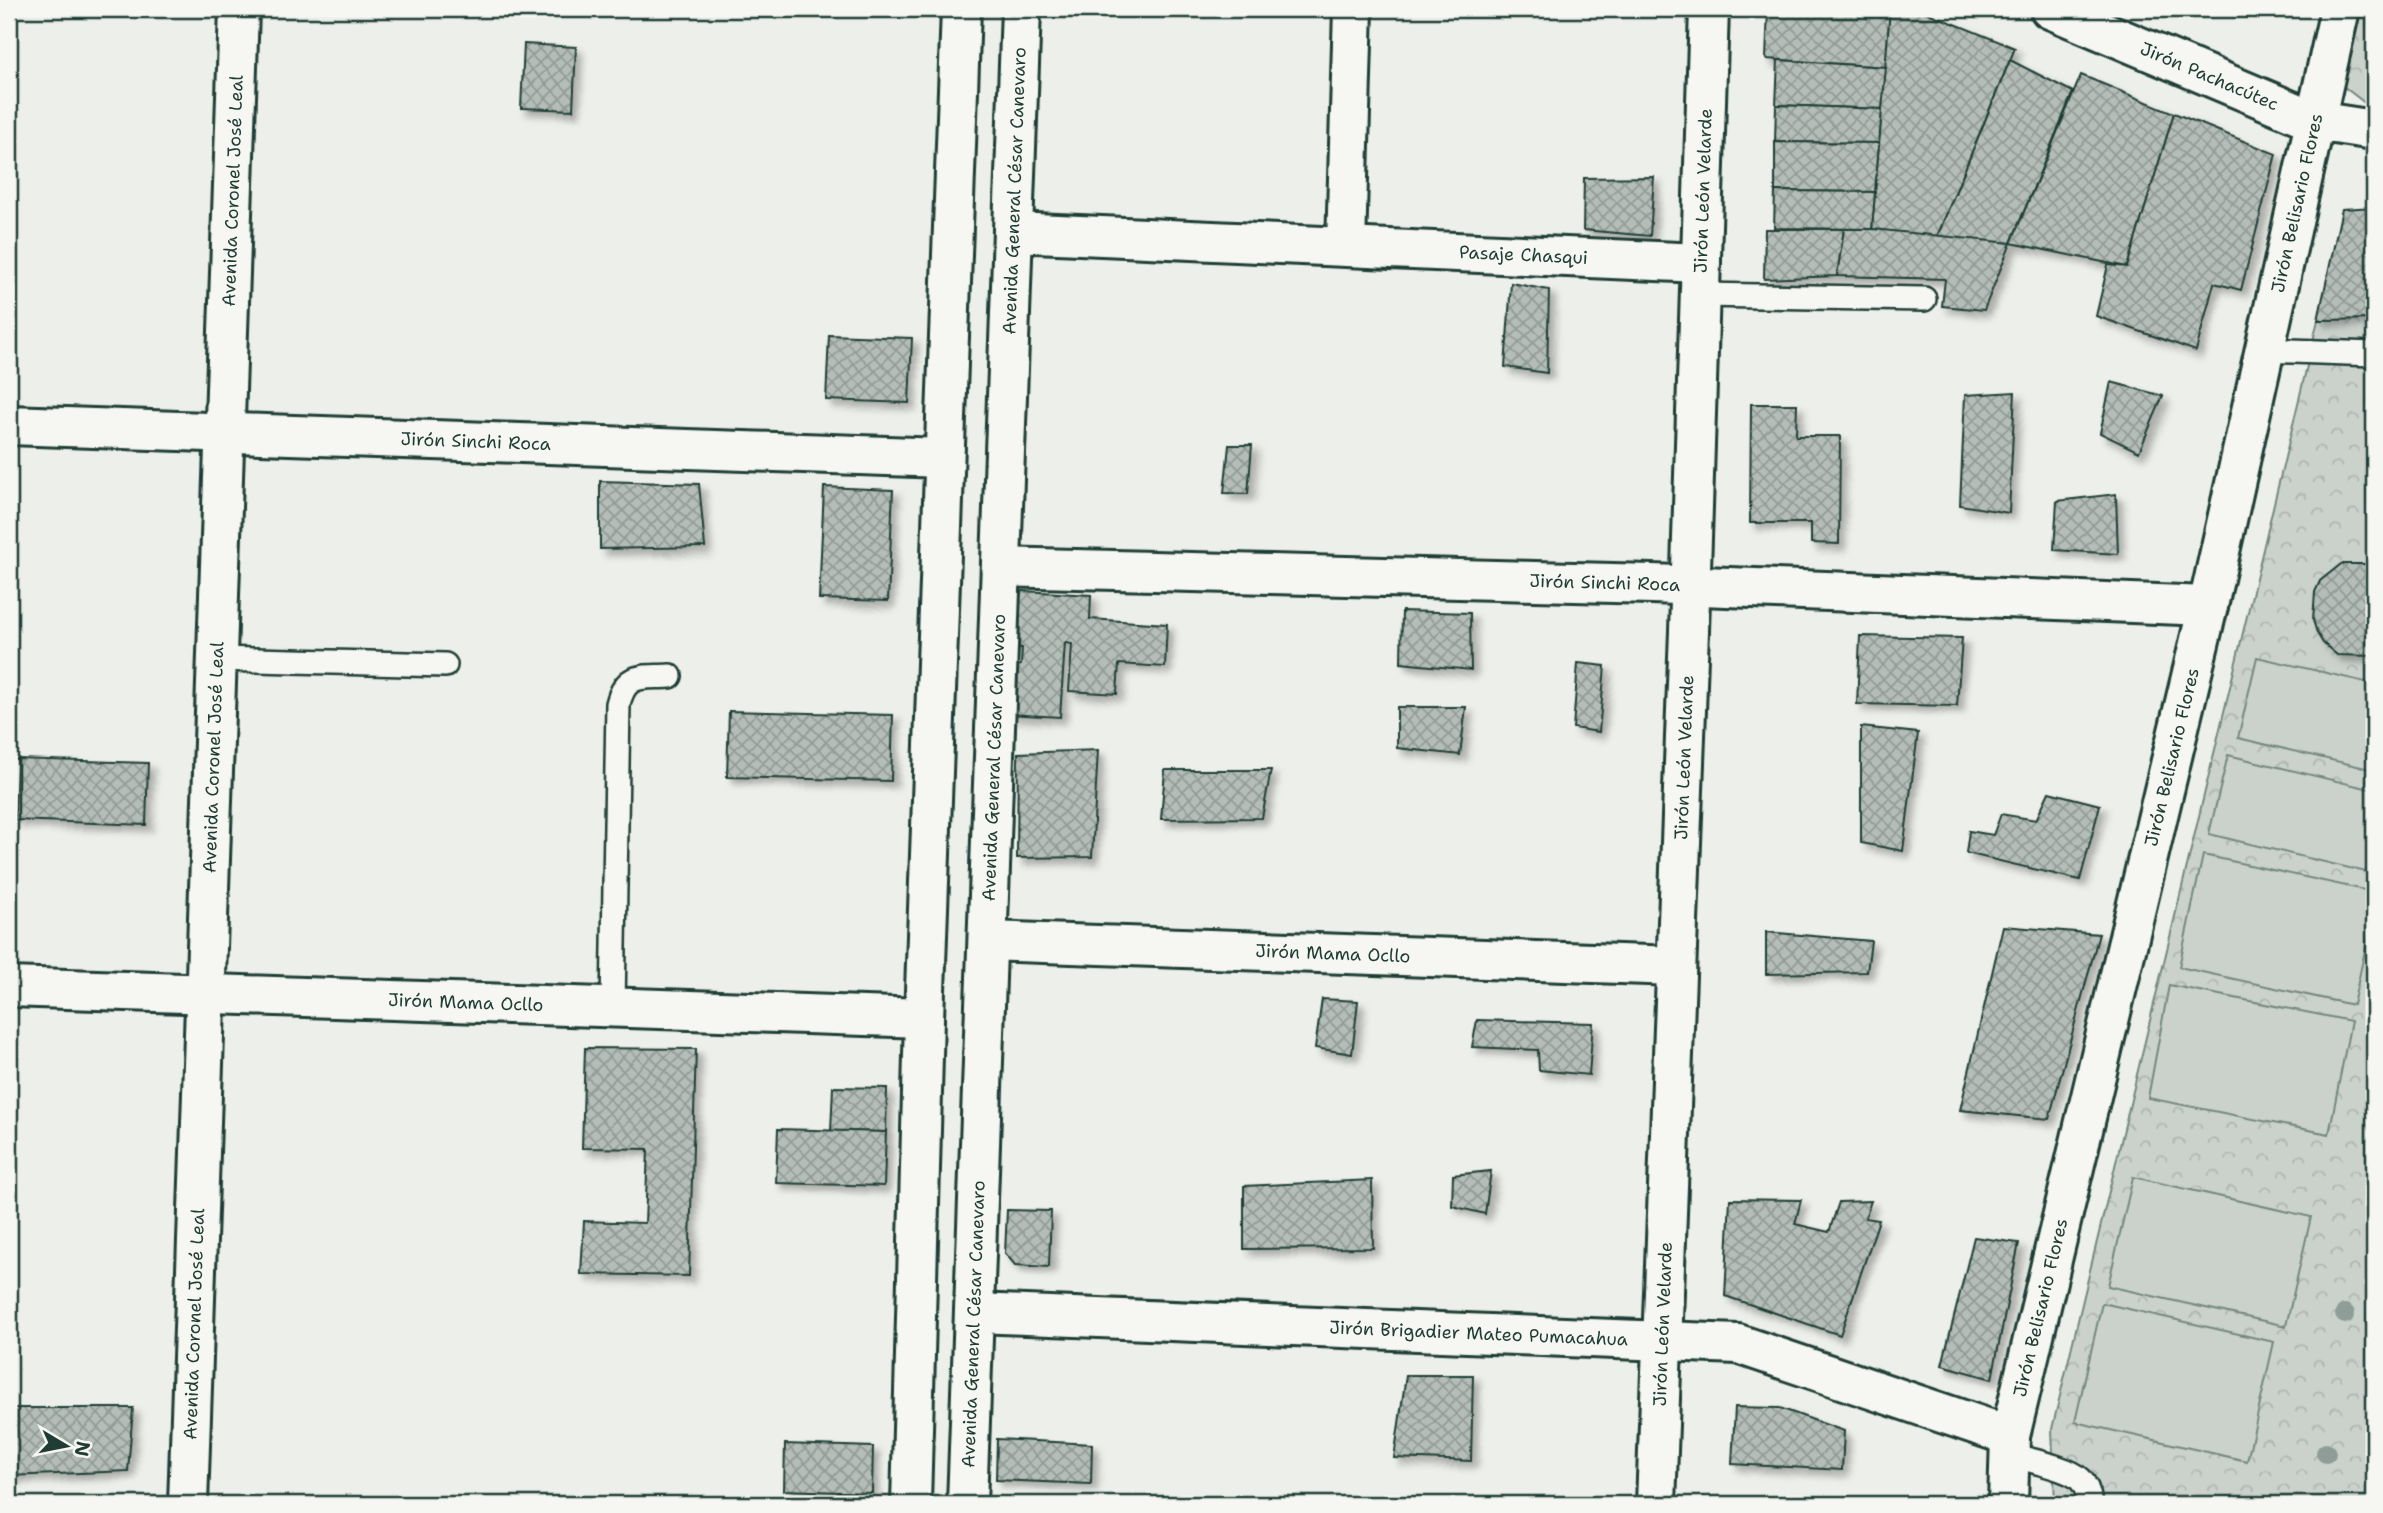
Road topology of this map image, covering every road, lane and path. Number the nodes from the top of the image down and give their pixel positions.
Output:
1 (239, 9) edge
2 (961, 9) edge
3 (1021, 9) edge
4 (1353, 9) edge
5 (1709, 9) edge
6 (2050, 9) edge
7 (2340, 9) edge
8 (2315, 121) junction
9 (2374, 130) edge
10 (1013, 232) junction
11 (1346, 246) junction
12 (1700, 279) junction
13 (1924, 299) dead end
14 (2264, 350) junction
15 (2374, 354) edge
16 (9, 425) edge
17 (225, 432) junction
18 (943, 458) junction
19 (1001, 567) junction
20 (1690, 586) junction
21 (2208, 606) junction
22 (217, 659) junction
23 (445, 665) dead end
24 (670, 676) dead end
25 (988, 942) junction
26 (1676, 966) junction
27 (9, 987) edge
28 (205, 993) junction
29 (613, 1007) junction
30 (923, 1018) junction
31 (975, 1313) junction
32 (1662, 1340) junction
33 (2010, 1446) junction
34 (188, 1504) edge
35 (911, 1504) edge
36 (967, 1504) edge
37 (1656, 1504) edge
38 (2008, 1504) edge
39 (2090, 1504) edge

1 - 17 street, Avenida Coronel José Leal
2 - 18 street
3 - 10 street, Avenida General César Canevaro
4 - 11 street
5 - 12 street, Jirón León Velarde
6 - 8 street, Jirón Pachacútec
7 - 8 street, Jirón Belisario Flores
8 - 9 street, Jirón Pachacútec
8 - 14 street, Jirón Belisario Flores
10 - 11 street, Pasaje Chasqui
10 - 19 street, Avenida General César Canevaro
11 - 12 street, Pasaje Chasqui
12 - 13 lane
12 - 20 street, Jirón León Velarde
14 - 15 lane
14 - 21 street, Jirón Belisario Flores
16 - 17 street, Jirón Sinchi Roca
17 - 18 street, Jirón Sinchi Roca
17 - 22 street, Avenida Coronel José Leal
18 - 30 street
19 - 20 street, Jirón Sinchi Roca
19 - 25 street, Avenida General César Canevaro
20 - 21 street, Jirón Sinchi Roca
20 - 26 street, Jirón León Velarde
21 - 33 street, Jirón Belisario Flores
22 - 23 lane
22 - 28 street, Avenida Coronel José Leal
24 - 29 lane
25 - 26 street, Jirón Mama Ocllo
25 - 31 street, Avenida General César Canevaro
26 - 32 street, Jirón León Velarde
27 - 28 street, Jirón Mama Ocllo
28 - 29 street, Jirón Mama Ocllo
28 - 34 street, Avenida Coronel José Leal
29 - 30 street, Jirón Mama Ocllo
30 - 35 street
31 - 32 street, Jirón Brigadier Mateo Pumacahua
31 - 36 street, Avenida General César Canevaro
32 - 33 street, Jirón Brigadier Mateo Pumacahua
32 - 37 street, Jirón León Velarde
33 - 38 street, Jirón Belisario Flores
33 - 39 lane

